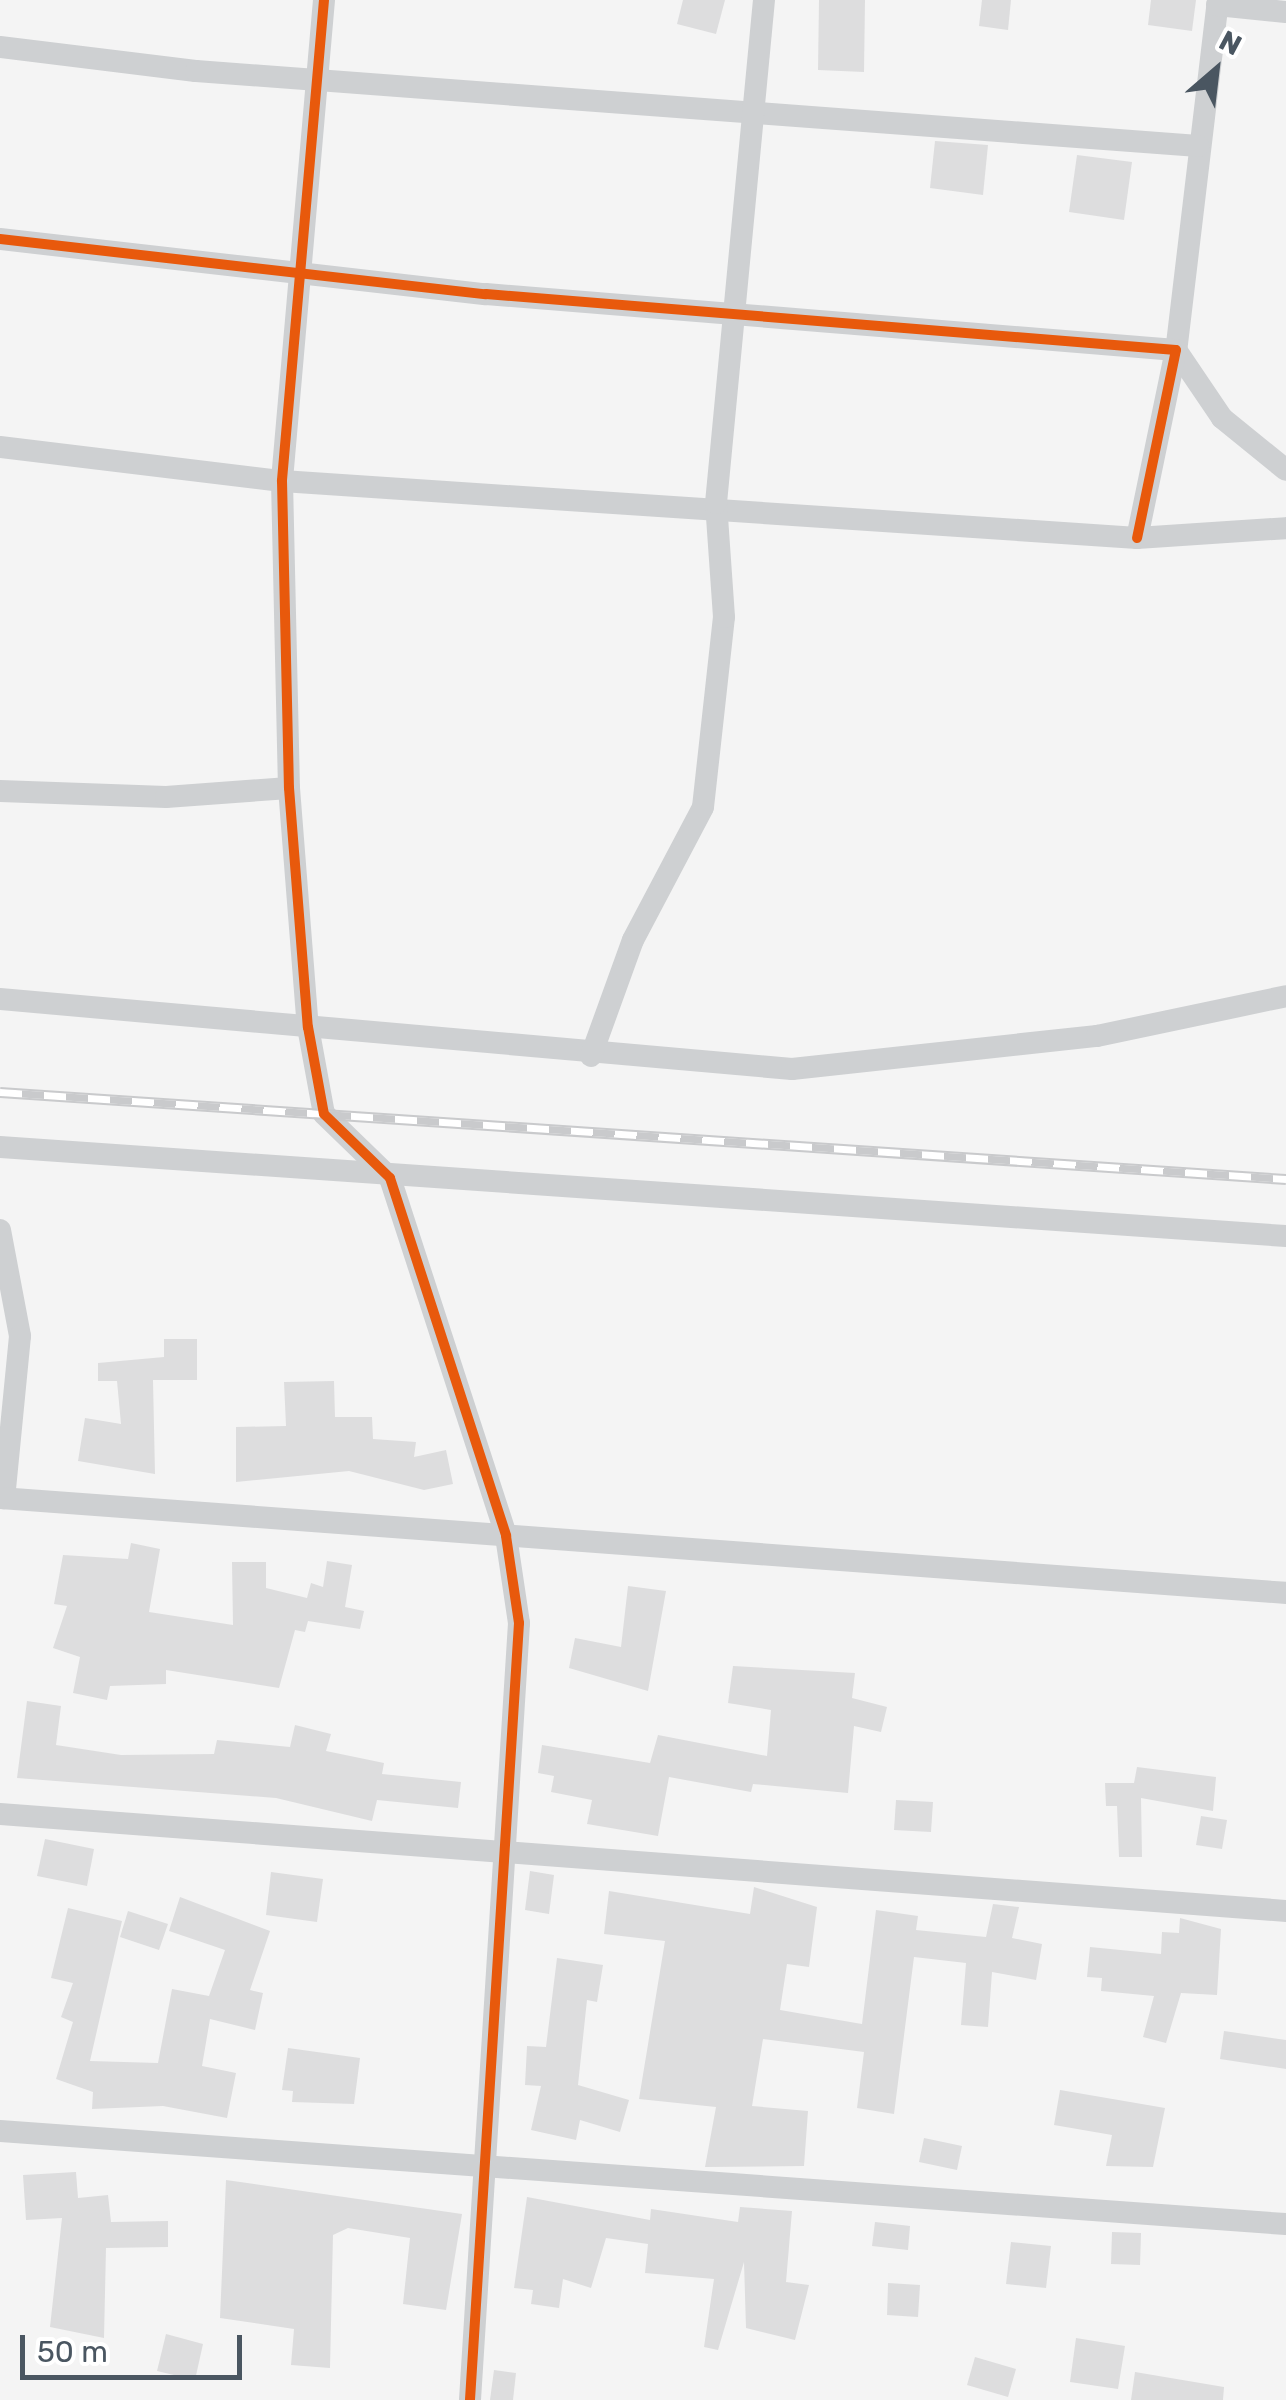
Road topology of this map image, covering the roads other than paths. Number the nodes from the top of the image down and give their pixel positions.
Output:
1 (324, 0) edge
2 (764, 0) edge
3 (1218, 2) edge
4 (1286, 12) edge
5 (0, 47) edge
6 (311, 79) junction
7 (754, 117) junction
8 (1198, 146) junction
9 (0, 239) edge
10 (293, 275) junction
11 (733, 311) junction
12 (1176, 350) junction
13 (0, 447) edge
14 (1286, 470) edge
15 (282, 481) junction
16 (716, 503) junction
17 (1286, 528) edge
18 (1137, 538) junction
19 (289, 788) junction
20 (0, 791) edge
21 (1286, 996) edge
22 (0, 999) edge
23 (308, 1027) junction
24 (591, 1056) junction
25 (0, 1147) edge
26 (390, 1178) junction
27 (0, 1230) edge
28 (1286, 1236) edge
29 (2, 1498) edge
30 (506, 1536) junction
31 (1286, 1593) edge
32 (0, 1814) edge
33 (505, 1849) junction
34 (1286, 1911) edge
35 (0, 2132) edge
36 (484, 2160) junction
37 (1286, 2224) edge
38 (470, 2400) edge

1 - 6 street
2 - 7 street
3 - 4 street
3 - 8 street
5 - 6 street
6 - 7 street
6 - 10 street
7 - 8 street
7 - 11 street
8 - 12 street
9 - 10 street
10 - 11 street
10 - 15 street
11 - 12 street
11 - 16 street
12 - 14 street
12 - 18 street
13 - 15 street
15 - 16 street
15 - 19 street
16 - 18 street
16 - 24 street
17 - 18 street
19 - 20 street
19 - 23 street
21 - 24 street
22 - 23 street
23 - 24 street
23 - 26 street
25 - 26 street
26 - 28 street
26 - 30 street
27 - 29 street
29 - 30 street
30 - 31 street
30 - 33 street
32 - 33 street
33 - 34 street
33 - 36 street
35 - 36 street
36 - 37 street
36 - 38 street

